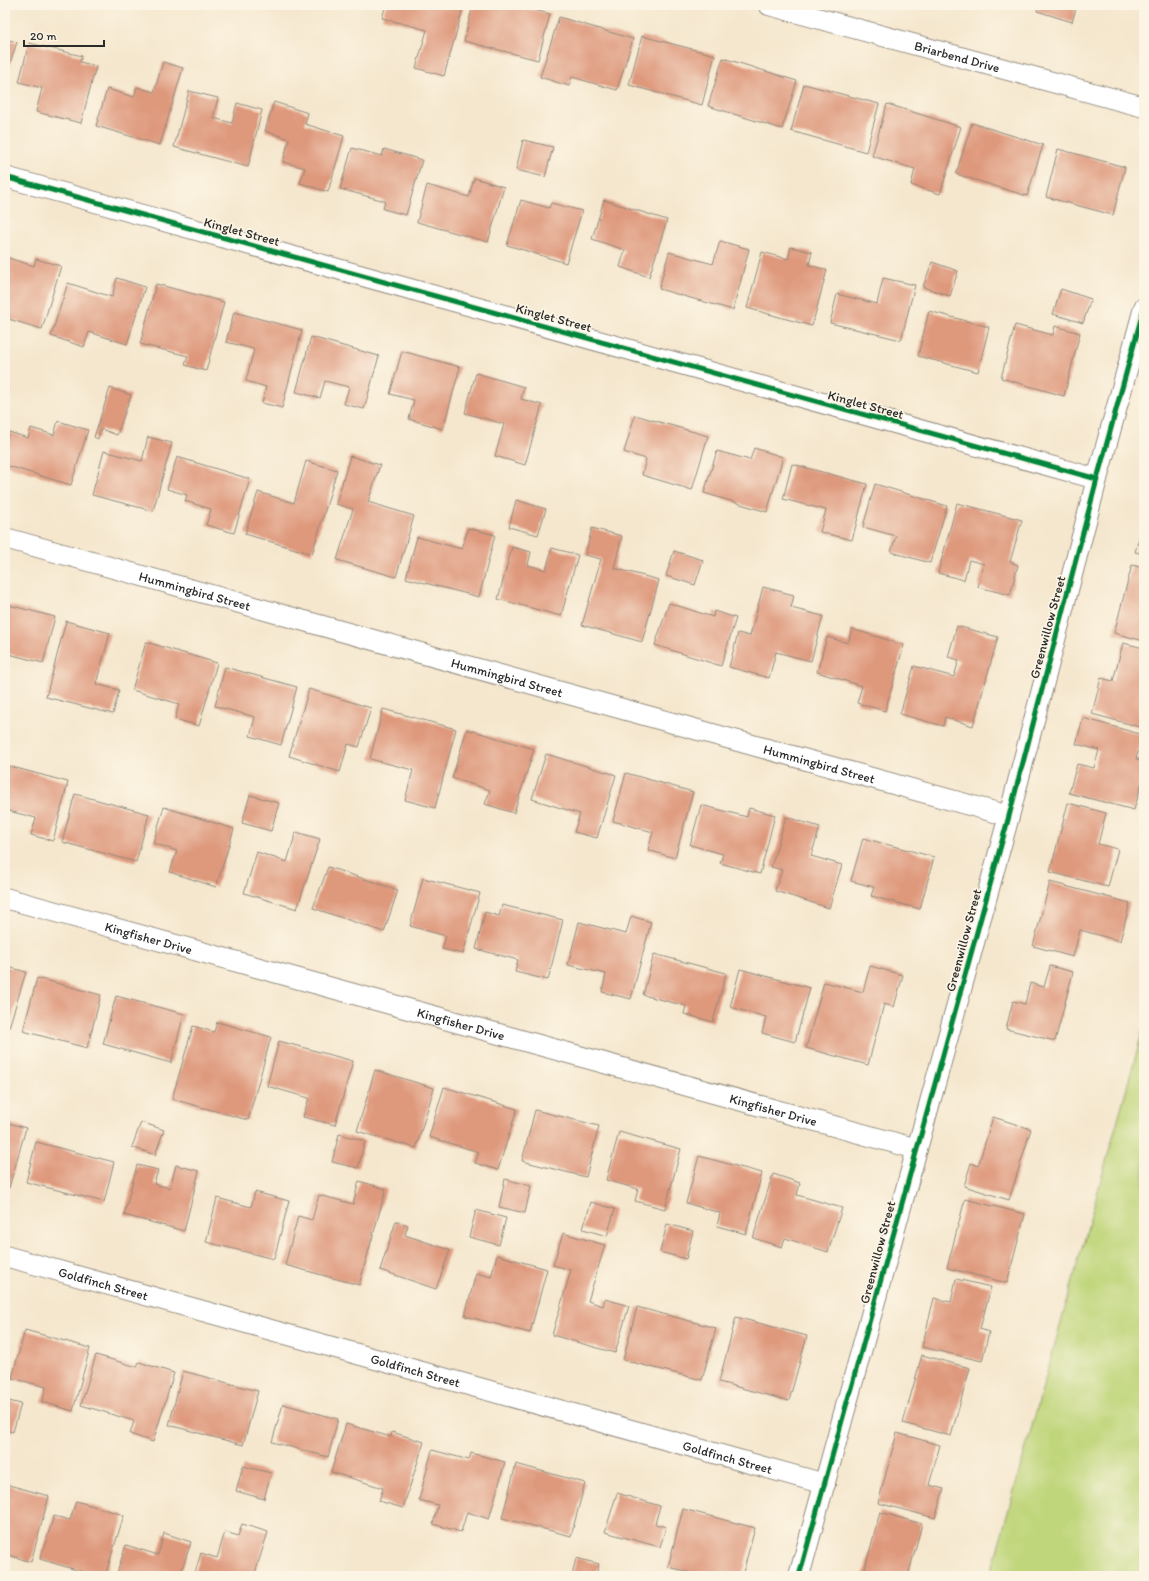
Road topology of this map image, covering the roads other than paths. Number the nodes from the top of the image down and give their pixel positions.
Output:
1 (769, 5) edge
2 (1144, 107) edge
3 (5, 177) edge
4 (1144, 308) edge
5 (1097, 479) junction
6 (5, 538) edge
7 (1009, 816) junction
8 (5, 898) edge
9 (917, 1149) junction
10 (5, 1256) edge
11 (825, 1484) junction
12 (800, 1576) edge

1 - 2 street, Briarbend Drive
3 - 5 street, Kinglet Street
4 - 5 street, Greenwillow Street
5 - 7 street, Greenwillow Street
6 - 7 street, Hummingbird Street
7 - 9 street, Greenwillow Street
8 - 9 street, Kingfisher Drive
9 - 11 street, Greenwillow Street
10 - 11 street, Goldfinch Street
11 - 12 street, Greenwillow Street

